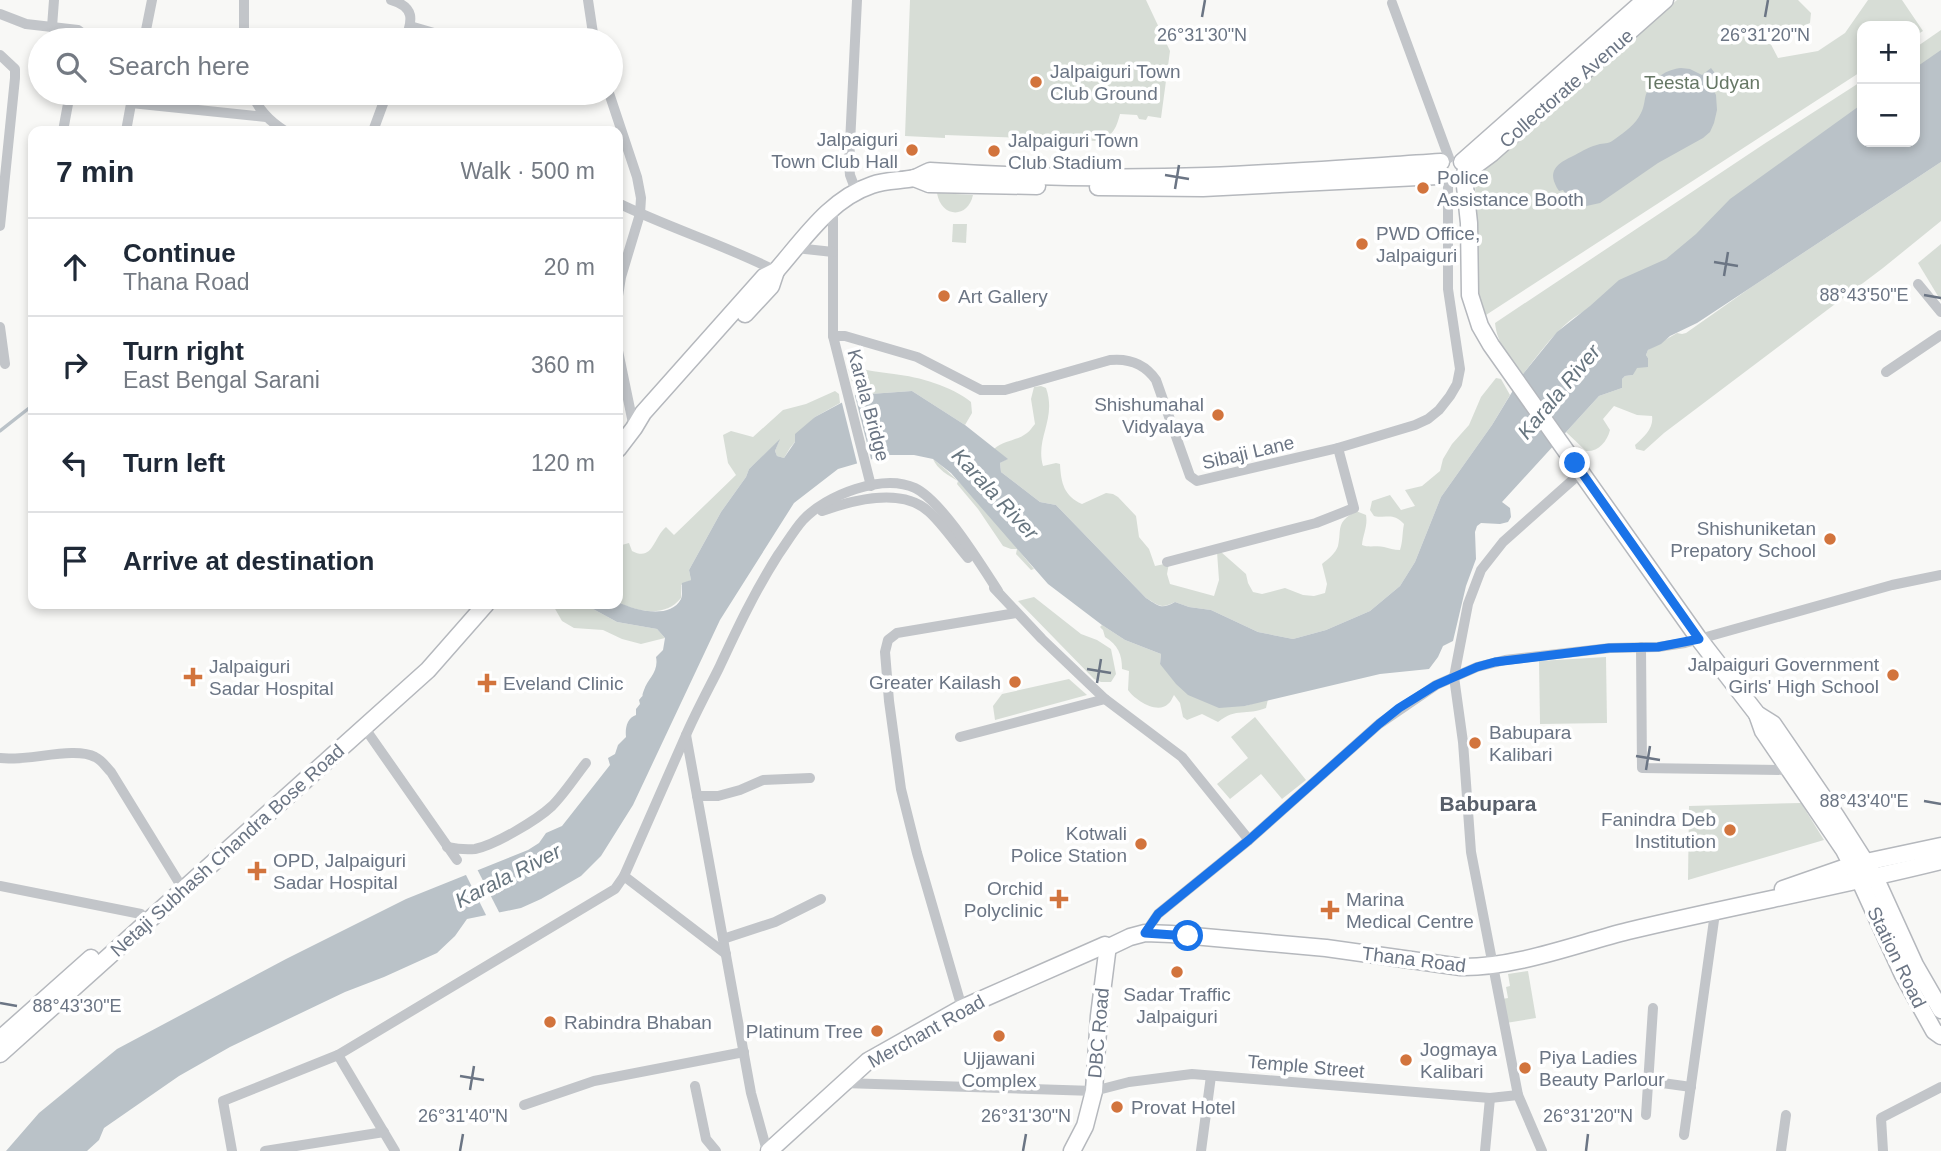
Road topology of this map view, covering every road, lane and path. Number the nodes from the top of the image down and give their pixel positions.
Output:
1 (54, 0) edge
2 (152, 0) edge
3 (244, 0) edge
4 (391, 0) edge
5 (588, 0) edge
6 (857, 0) edge
7 (1665, 0) edge
8 (1392, 2) dead end
9 (1641, 9) edge
10 (0, 14) edge
11 (410, 26) joint
12 (52, 27) junction
13 (61, 28) edge
14 (146, 28) edge
15 (244, 28) edge
16 (417, 28) edge
17 (592, 28) edge
18 (0, 55) edge
19 (68, 105) edge
20 (131, 105) edge
21 (181, 105) edge
22 (257, 105) edge
23 (383, 105) edge
24 (613, 105) edge
25 (266, 117) junction
26 (64, 126) edge
27 (127, 126) edge
28 (278, 126) edge
29 (375, 126) edge
30 (620, 126) edge
31 (623, 135) edge
32 (1453, 172) junction
33 (914, 178) junction
34 (856, 191) junction
35 (623, 206) edge
36 (833, 207) junction
37 (640, 214) junction
38 (0, 226) edge
39 (796, 248) junction
40 (833, 252) junction
41 (623, 270) edge
42 (776, 271) junction
43 (1919, 284) dead end
44 (1941, 312) edge
45 (0, 327) edge
46 (1941, 335) edge
47 (833, 338) junction
48 (5, 364) dead end
49 (1508, 369) junction
50 (1886, 372) dead end
51 (623, 375) edge
52 (634, 428) junction
53 (623, 442) edge
54 (1338, 448) junction
55 (1575, 470) junction
56 (871, 482) junction
57 (803, 520) junction
58 (1167, 562) dead end
59 (1941, 575) edge
60 (998, 591) junction
61 (481, 609) edge
62 (1016, 613) junction
63 (1699, 639) junction
64 (450, 643) junction
65 (1641, 647) junction
66 (1454, 677) junction
67 (1105, 699) junction
68 (1758, 714) junction
69 (364, 727) junction
70 (686, 735) junction
71 (960, 737) dead end
72 (0, 758) edge
73 (586, 762) dead end
74 (1789, 770) junction
75 (810, 778) dead end
76 (697, 796) junction
77 (1249, 840) junction
78 (1941, 846) edge
79 (447, 847) junction
80 (1849, 847) junction
81 (1902, 855) junction
82 (457, 860) dead end
83 (1941, 861) edge
84 (624, 876) junction
85 (1863, 877) junction
86 (178, 881) junction
87 (0, 886) edge
88 (821, 899) dead end
89 (1715, 912) junction
90 (146, 916) junction
91 (558, 924) junction
92 (1145, 933) junction
93 (564, 935) dead end
94 (723, 939) junction
95 (1108, 948) junction
96 (726, 954) junction
97 (1078, 957) junction
98 (1492, 965) junction
99 (1103, 977) junction
100 (962, 1008) junction
101 (1653, 1008) dead end
102 (1941, 1010) edge
103 (1941, 1036) edge
104 (0, 1039) edge
105 (744, 1052) junction
106 (0, 1054) edge
107 (338, 1055) junction
108 (1211, 1076) junction
109 (1648, 1081) junction
110 (843, 1083) junction
111 (695, 1086) dead end
112 (1691, 1087) junction
113 (1941, 1087) edge
114 (1094, 1091) junction
115 (1518, 1096) junction
116 (1490, 1098) junction
117 (524, 1105) dead end
118 (1646, 1115) dead end
119 (1786, 1115) dead end
120 (384, 1132) junction
121 (1684, 1135) dead end
122 (232, 1151) edge
123 (265, 1151) edge
124 (395, 1151) edge
125 (716, 1151) edge
126 (768, 1151) edge
127 (1072, 1151) edge
128 (1202, 1151) edge
129 (1485, 1151) edge
130 (1542, 1151) edge
131 (1781, 1151) edge
132 (1883, 1151) edge

1 - 12 street
2 - 14 street
3 - 15 street
4 - 11 street
5 - 17 street
6 - 34 street
7 - 9 street, Collectorate Avenue
8 - 32 street
9 - 32 street, Collectorate Avenue
9 - 32 street, Collectorate Avenue
10 - 12 street
11 - 16 street
12 - 13 street
18 - 38 street
19 - 26 street
20 - 27 street
21 - 25 street
22 - 25 street
23 - 29 street
24 - 30 street
25 - 28 street
31 - 37 street
32 - 33 street
32 - 33 street
32 - 49 street
32 - 49 street
32 - 54 street, Sibaji Lane
33 - 34 street
34 - 36 street
35 - 37 street
36 - 39 street
36 - 40 street, Karala Bridge
37 - 41 street
37 - 42 street
39 - 40 street
39 - 42 street
40 - 47 street, Karala Bridge
42 - 52 street
43 - 44 street
45 - 48 street
46 - 50 street
47 - 54 street, Sibaji Lane
47 - 56 street, Karala Bridge
49 - 55 street
51 - 52 street
52 - 53 street
54 - 58 street
55 - 63 street
55 - 66 street
56 - 57 street
56 - 60 street
57 - 60 street
57 - 70 street
59 - 63 street
60 - 62 street
61 - 64 street, Netaji Subhash Chandra Bose Road
62 - 67 street
62 - 100 street
63 - 65 street
63 - 68 street
64 - 69 street, Netaji Subhash Chandra Bose Road
64 - 86 street, Netaji Subhash Chandra Bose Road
65 - 66 street
65 - 74 street
66 - 77 street
66 - 98 street
67 - 71 street
67 - 77 street
68 - 74 street
68 - 80 street
69 - 79 street
69 - 90 street, Netaji Subhash Chandra Bose Road
70 - 76 street
70 - 84 street
72 - 86 street
73 - 79 street
74 - 80 street
75 - 76 street
76 - 94 street
77 - 92 street
78 - 81 street
79 - 82 street
80 - 81 street
80 - 85 street
80 - 85 street
81 - 85 street
83 - 85 street
84 - 91 street
84 - 96 street
85 - 89 street, Thana Road
85 - 102 street, Station Road
85 - 103 street, Station Road
86 - 90 street, Netaji Subhash Chandra Bose Road
87 - 90 street
88 - 94 street
89 - 98 street, Thana Road
89 - 112 street
90 - 104 street, Netaji Subhash Chandra Bose Road
90 - 106 street, Netaji Subhash Chandra Bose Road
91 - 93 street
91 - 107 street
92 - 95 street, Thana Road
92 - 98 street, Thana Road
94 - 96 street
95 - 97 street, Merchant Road
95 - 99 street, DBC Road
96 - 105 street
97 - 99 street
97 - 100 street, Merchant Road
98 - 115 street
99 - 114 street, DBC Road
100 - 110 street, Merchant Road
101 - 109 street
105 - 117 street
105 - 126 street
107 - 120 street
107 - 122 street
108 - 114 street, Temple Street
108 - 116 street, Temple Street
108 - 128 street
109 - 112 street
109 - 118 street
110 - 114 street, Temple Street
110 - 126 street, Merchant Road
111 - 125 street
112 - 121 street
113 - 132 street
114 - 127 street, DBC Road
115 - 116 street, Temple Street
115 - 130 street
116 - 129 street
119 - 131 street
120 - 123 street
120 - 124 street

